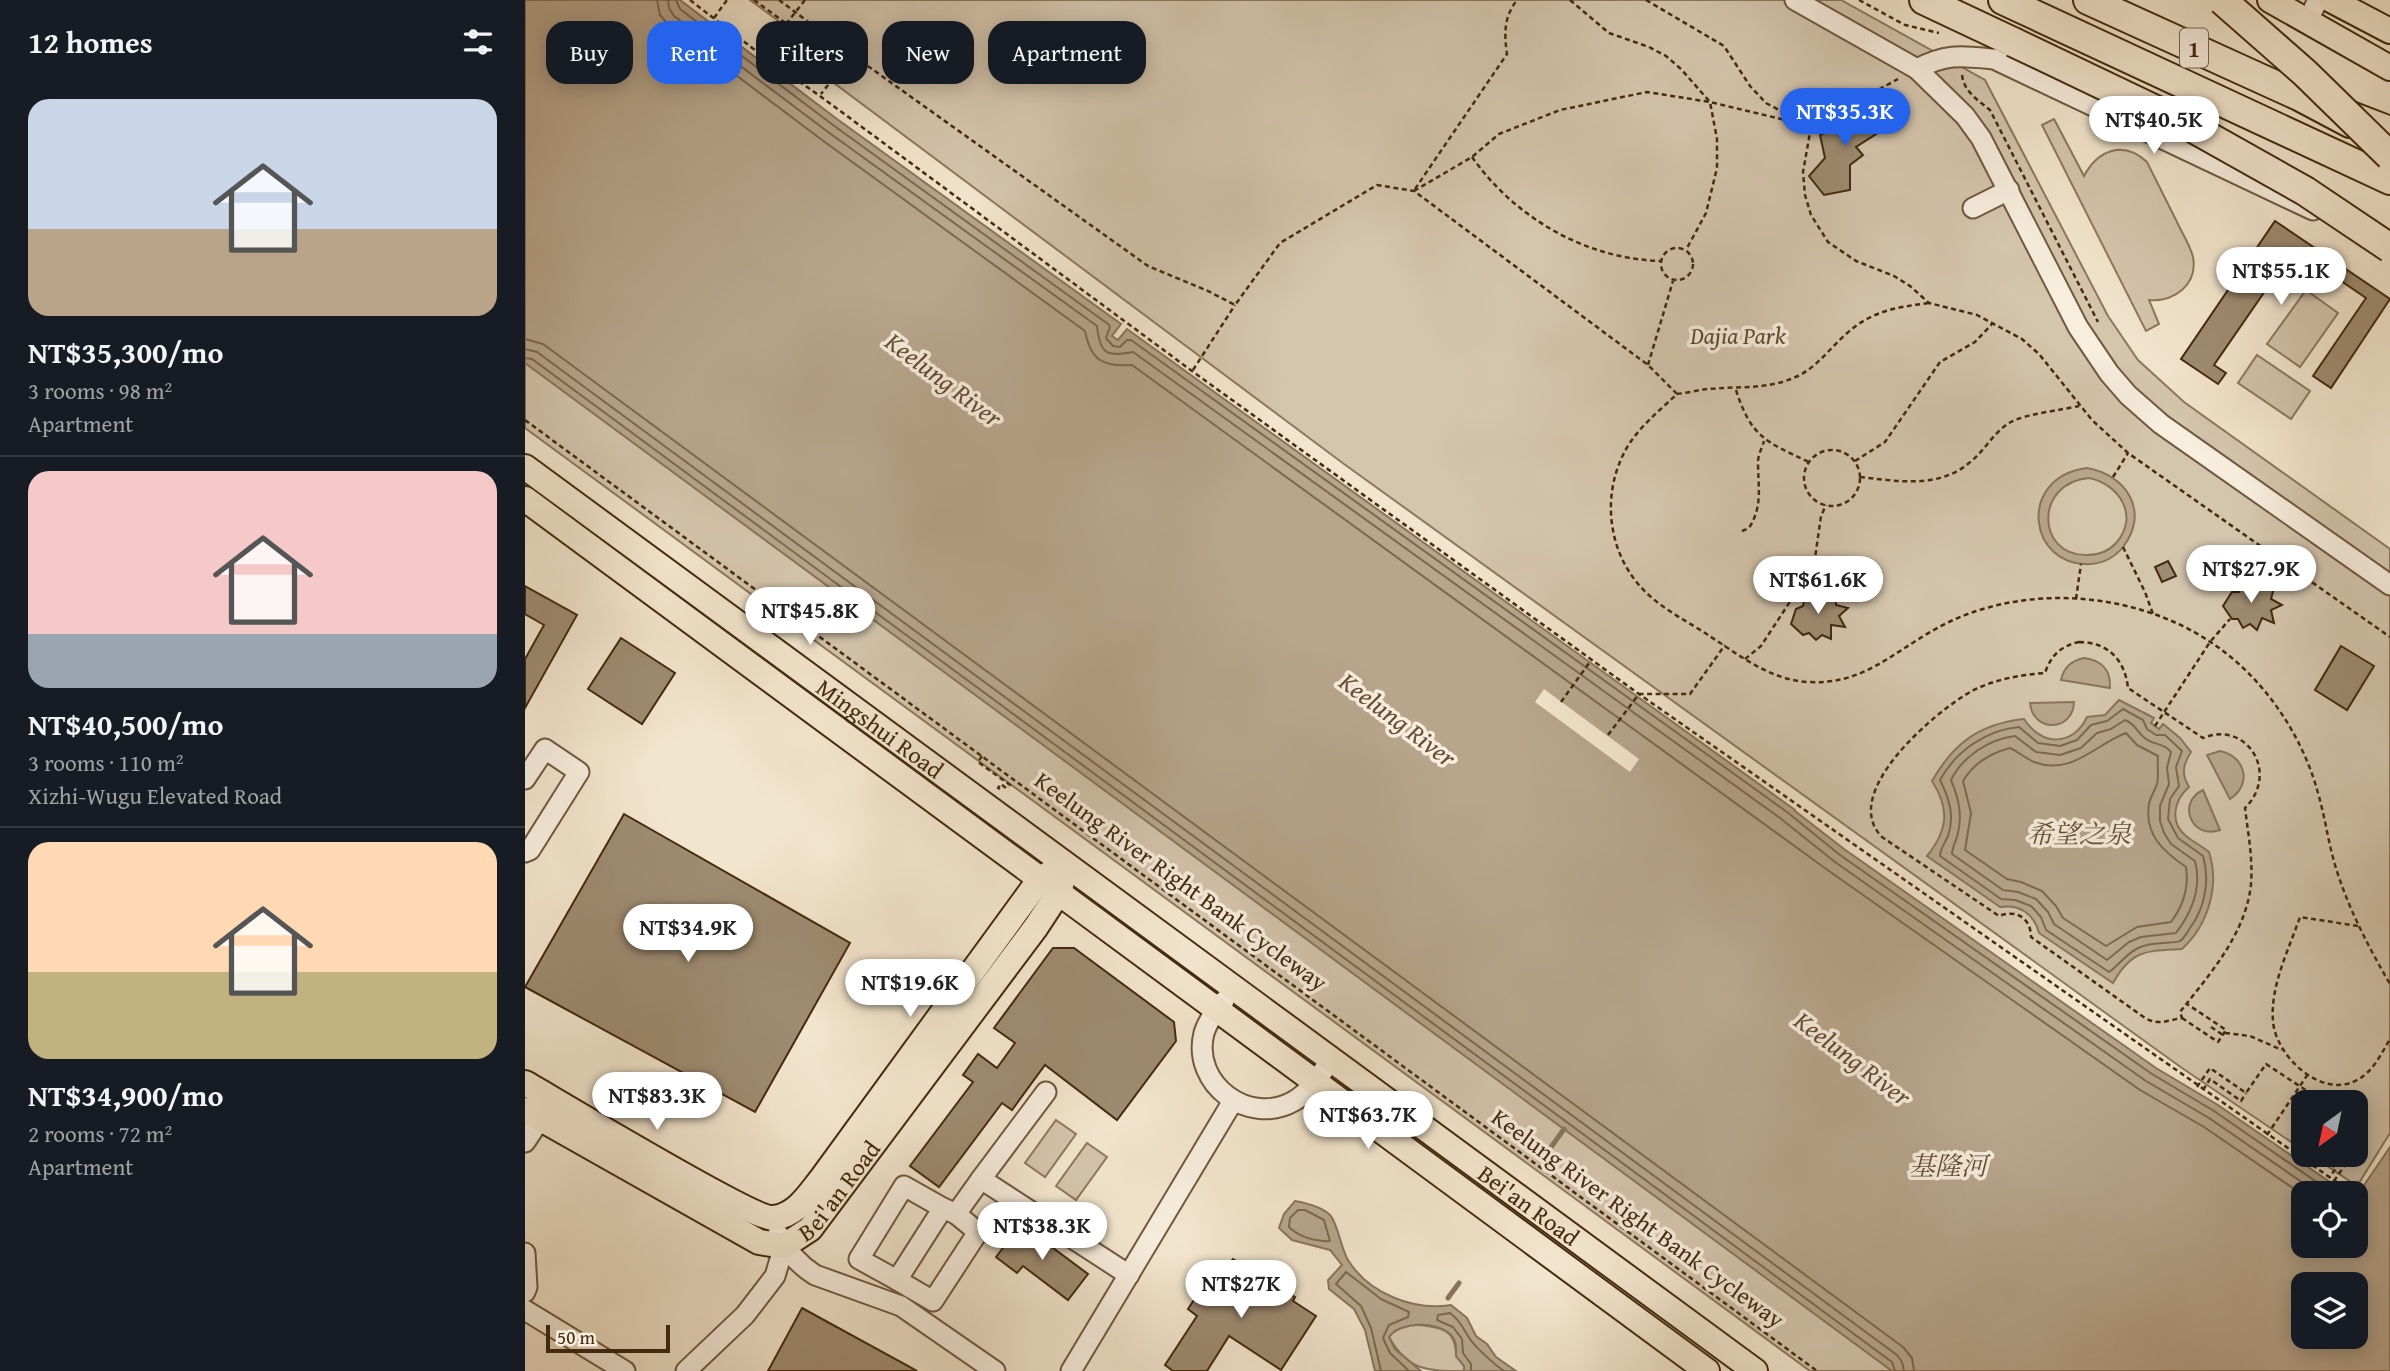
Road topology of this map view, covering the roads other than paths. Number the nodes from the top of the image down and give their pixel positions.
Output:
1 (1795, 0) edge
2 (1924, 0) edge
3 (2003, 0) edge
4 (2088, 0) edge
5 (2222, 0) edge
6 (2270, 0) edge
7 (2331, 0) edge
8 (2313, 11) edge
9 (2390, 31) edge
10 (2390, 68) edge
11 (1917, 69) junction
12 (2299, 96) junction
13 (2390, 131) edge
14 (2390, 143) edge
15 (2390, 156) edge
16 (2390, 180) edge
17 (2009, 190) junction
18 (1973, 208) dead end
19 (2390, 247) edge
20 (525, 467) edge
21 (525, 499) edge
22 (2390, 585) edge
23 (525, 779) edge
24 (525, 852) edge
25 (1067, 864) junction
26 (1049, 885) junction
27 (1232, 988) junction
28 (1218, 1009) junction
29 (1330, 1061) junction
30 (525, 1083) edge
31 (1314, 1083) junction
32 (1046, 1092) dead end
33 (1233, 1101) junction
34 (540, 1109) edge
35 (525, 1143) edge
36 (981, 1179) junction
37 (949, 1211) junction
38 (771, 1218) junction
39 (785, 1246) junction
40 (525, 1254) edge
41 (1129, 1275) junction
42 (897, 1280) junction
43 (525, 1292) edge
44 (525, 1310) edge
45 (625, 1371) edge
46 (686, 1371) edge
47 (995, 1371) edge
48 (1071, 1371) edge
49 (1707, 1371) edge
50 (1755, 1371) edge

1 - 11 street
2 - 19 highway, bridge
3 - 16 highway, 1
4 - 12 highway, 1
5 - 15 highway, 1, bridge
6 - 8 main road
7 - 9 main road
8 - 10 main road
11 - 17 street
11 - 19 street
12 - 13 highway, bridge
12 - 14 highway, 1, bridge
17 - 18 street
17 - 22 street
20 - 25 main road, Mingshui Road
21 - 26 main road, Mingshui Road
23 - 24 street
25 - 26 main road, Bei'an Road
25 - 27 main road, Bei'an Road
26 - 28 main road, Bei'an Road
26 - 38 main road, Bei'an Road
26 - 39 main road, Bei'an Road
27 - 28 street
27 - 29 main road, Bei'an Road
28 - 31 main road, Bei'an Road
28 - 33 street
29 - 31 street
29 - 50 main road, Bei'an Road
30 - 34 main road, Bei'an Road
31 - 33 street
31 - 49 main road, Bei'an Road
32 - 36 street
33 - 41 street
34 - 35 street
34 - 38 main road, Bei'an Road
34 - 39 main road, Bei'an Road
36 - 37 street
36 - 41 street
37 - 42 street
37 - 42 street
37 - 42 street
38 - 39 street
39 - 46 street
39 - 47 street
40 - 43 street
41 - 48 street
44 - 45 street

